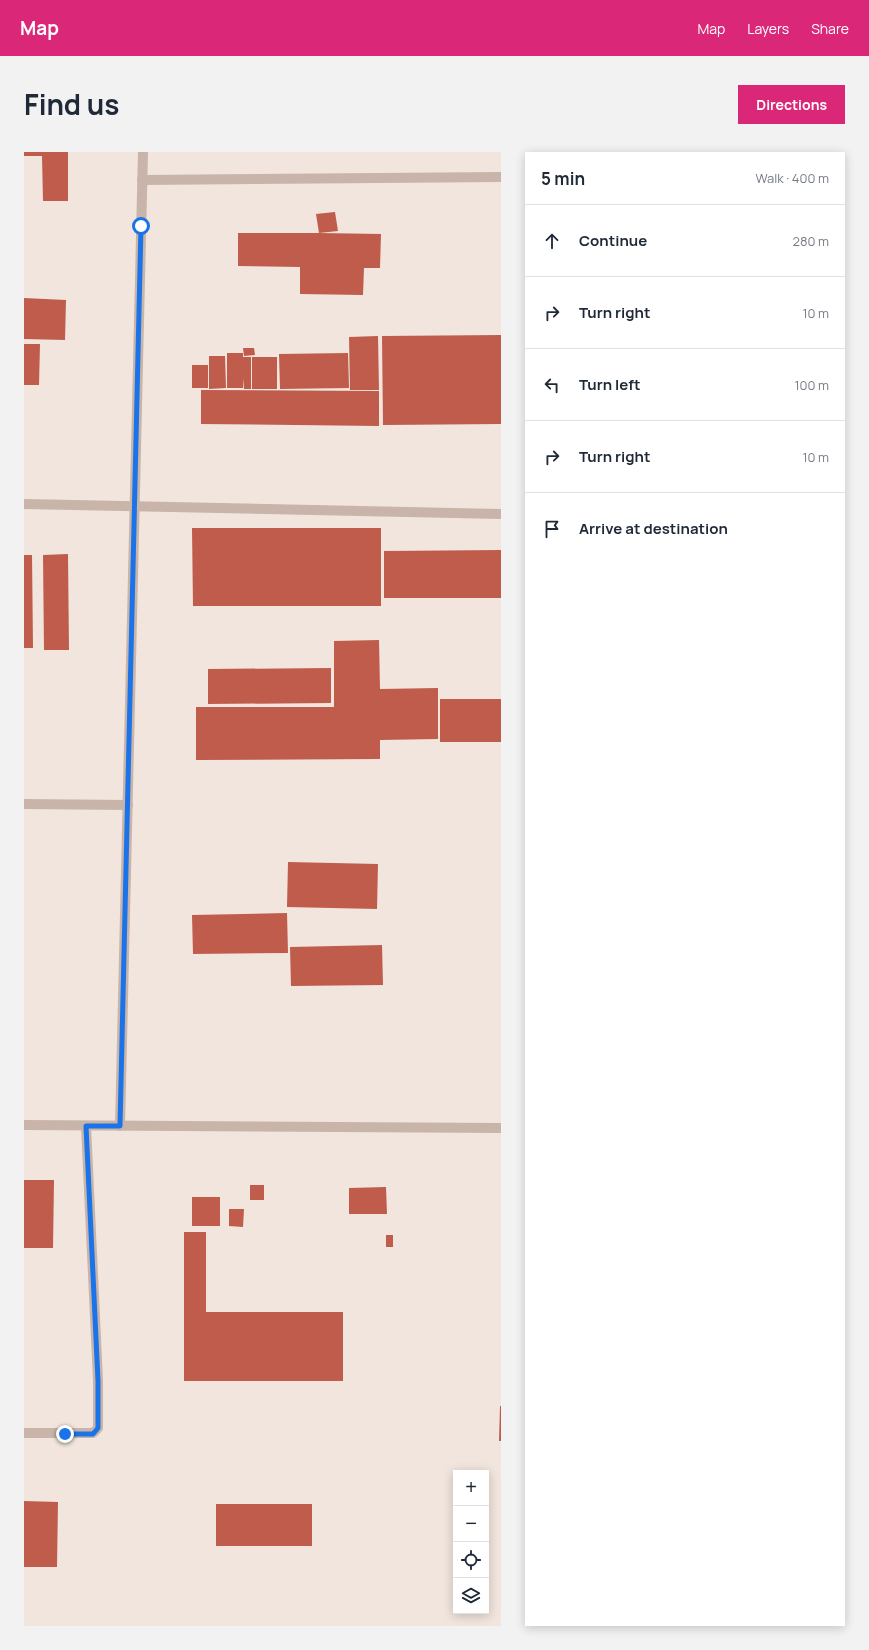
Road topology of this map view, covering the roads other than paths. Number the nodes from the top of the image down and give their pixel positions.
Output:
1 (143, 152) edge
2 (501, 177) edge
3 (142, 180) junction
4 (24, 504) edge
5 (135, 506) junction
6 (501, 514) edge
7 (24, 804) edge
8 (128, 805) junction
9 (24, 1125) edge
10 (86, 1126) junction
11 (120, 1126) junction
12 (501, 1128) edge
13 (24, 1434) edge

1 - 3 street
2 - 3 street
3 - 5 street
4 - 5 street
5 - 6 street
5 - 8 street
7 - 8 street
8 - 11 street
9 - 10 street
10 - 11 street
10 - 13 street
11 - 12 street

